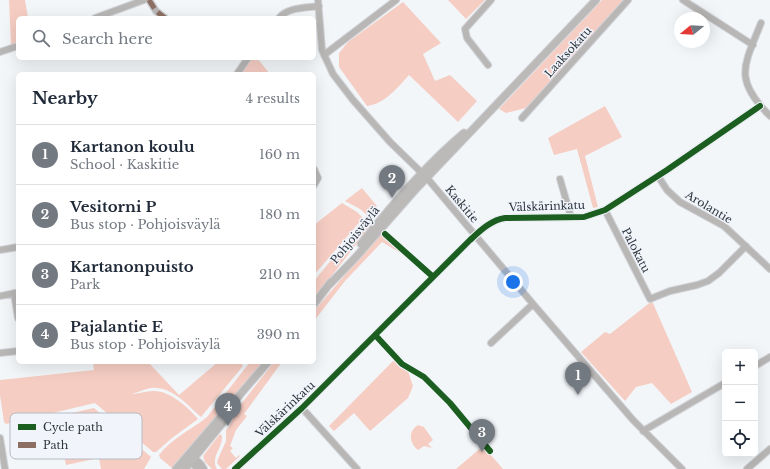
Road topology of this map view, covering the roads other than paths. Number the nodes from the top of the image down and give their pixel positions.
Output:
1 (144, 0) edge
2 (149, 0) edge
3 (396, 0) edge
4 (491, 0) edge
5 (596, 0) edge
6 (628, 0) edge
7 (682, 0) edge
8 (318, 3) edge
9 (100, 16) edge
10 (162, 16) edge
11 (281, 16) edge
12 (761, 23) dead end
13 (753, 45) junction
14 (16, 47) edge
15 (0, 52) edge
16 (324, 55) junction
17 (247, 60) edge
18 (488, 65) dead end
19 (239, 72) edge
20 (760, 106) junction
21 (770, 116) edge
22 (522, 118) dead end
23 (425, 176) junction
24 (658, 176) junction
25 (560, 179) dead end
26 (605, 210) junction
27 (571, 217) junction
28 (475, 235) junction
29 (746, 246) junction
30 (16, 247) edge
31 (0, 250) edge
32 (770, 269) edge
33 (16, 293) edge
34 (0, 296) edge
35 (316, 301) edge
36 (533, 304) junction
37 (491, 343) dead end
38 (16, 351) edge
39 (0, 353) edge
40 (770, 357) edge
41 (266, 364) edge
42 (758, 364) edge
43 (722, 385) edge
44 (302, 408) junction
45 (643, 431) junction
46 (0, 438) edge
47 (770, 449) edge
48 (190, 458) junction
49 (5, 469) edge
50 (176, 469) edge
51 (185, 469) edge
52 (198, 469) edge
53 (204, 469) edge
54 (235, 469) edge
55 (357, 469) edge
56 (682, 469) edge
57 (747, 469) edge

1 - 9 street
2 - 10 street
3 - 16 street
4 - 18 street
5 - 23 main road, Pohjoisväylä
6 - 22 street, Laaksokatu
7 - 13 street
8 - 11 street
8 - 16 street, Kaskitie
12 - 13 street
13 - 20 street
14 - 15 street
16 - 23 street, Kaskitie
17 - 19 street
20 - 21 street
20 - 24 street, Välskärinkatu
23 - 28 street, Kaskitie
23 - 35 main road, Pohjoisväylä
24 - 26 street, Välskärinkatu
24 - 29 street, Arolantie
25 - 27 street
26 - 27 street, Välskärinkatu
26 - 29 street, Palokatu
27 - 28 street, Välskärinkatu
28 - 36 street, Kaskitie
28 - 44 street, Välskärinkatu
29 - 32 street, Arolantie
30 - 31 street
33 - 34 street
36 - 37 street
36 - 45 street, Kaskitie
38 - 39 street
40 - 42 street
41 - 48 main road
43 - 45 street
44 - 54 street, Välskärinkatu
44 - 55 street
45 - 56 street, Kaskitie
46 - 49 street
47 - 57 street
48 - 50 main road
48 - 51 main road
48 - 52 street
48 - 53 street

